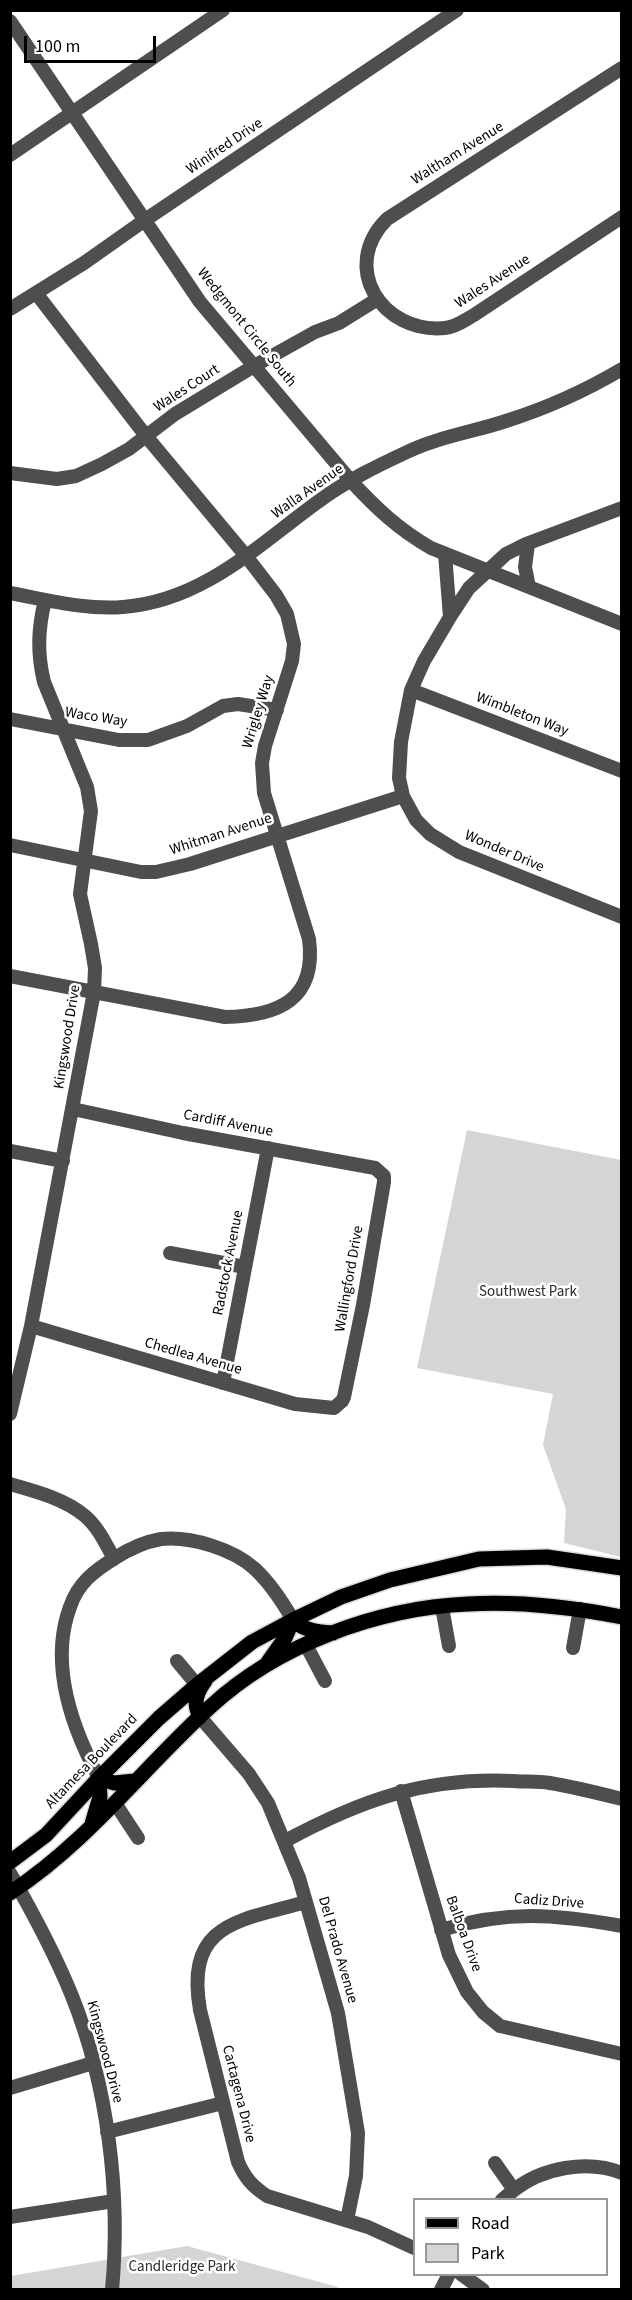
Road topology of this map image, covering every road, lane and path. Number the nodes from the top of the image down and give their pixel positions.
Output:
1 (224, 10) edge
2 (457, 10) edge
3 (10, 21) edge
4 (621, 68) edge
5 (73, 113) junction
6 (10, 155) edge
7 (621, 217) edge
8 (145, 220) junction
9 (36, 293) junction
10 (376, 300) junction
11 (10, 309) edge
12 (254, 366) junction
13 (621, 369) edge
14 (146, 436) junction
15 (10, 473) edge
16 (351, 481) junction
17 (621, 508) edge
18 (528, 543) junction
19 (445, 554) junction
20 (246, 556) junction
21 (488, 570) junction
22 (529, 587) junction
23 (10, 593) edge
24 (45, 600) junction
25 (450, 617) junction
26 (621, 624) edge
27 (411, 690) junction
28 (278, 710) junction
29 (10, 719) edge
30 (62, 730) junction
31 (621, 771) edge
32 (403, 796) junction
33 (276, 835) junction
34 (10, 845) edge
35 (84, 860) junction
36 (621, 917) edge
37 (10, 976) edge
38 (94, 992) junction
39 (73, 1109) junction
40 (268, 1148) junction
41 (10, 1151) edge
42 (63, 1161) junction
43 (377, 1170) joint
44 (170, 1253) dead end
45 (245, 1267) junction
46 (31, 1326) junction
47 (223, 1383) junction
48 (344, 1397) joint
49 (10, 1414) edge
50 (10, 1484) edge
51 (114, 1559) junction
52 (621, 1568) edge
53 (442, 1607) junction
54 (580, 1609) junction
55 (621, 1617) edge
56 (293, 1620) junction
57 (336, 1633) junction
58 (306, 1645) junction
59 (449, 1646) dead end
60 (573, 1648) dead end
61 (177, 1661) dead end
62 (265, 1667) junction
63 (212, 1673) junction
64 (324, 1681) dead end
65 (197, 1685) junction
66 (166, 1712) junction
67 (200, 1717) junction
68 (99, 1778) junction
69 (135, 1781) junction
70 (401, 1791) junction
71 (621, 1799) edge
72 (115, 1803) junction
73 (92, 1826) junction
74 (138, 1838) dead end
75 (285, 1841) junction
76 (10, 1862) edge
77 (10, 1873) edge
78 (15, 1891) edge
79 (306, 1902) junction
80 (621, 1926) edge
81 (441, 1930) junction
82 (621, 2054) edge
83 (93, 2063) junction
84 (10, 2088) edge
85 (223, 2103) junction
86 (107, 2132) junction
87 (495, 2163) dead end
88 (621, 2173) edge
89 (514, 2190) junction
90 (503, 2198) edge
91 (114, 2201) junction
92 (10, 2217) edge
93 (347, 2220) junction
94 (413, 2248) edge
95 (463, 2276) edge
96 (112, 2289) edge
97 (483, 2289) edge

1 - 5 street
2 - 8 street, Winifred Drive
3 - 5 street, Wedgmont Circle South
4 - 10 street, Waltham Avenue
5 - 6 street
5 - 8 street, Wedgmont Circle South
7 - 10 street, Wales Avenue
8 - 9 street, Winifred Drive
8 - 12 street, Wedgmont Circle South
9 - 11 street, Winifred Drive
9 - 14 street, Wrigley Way
10 - 12 street, Wales Court
12 - 14 street, Wales Court
12 - 16 street, Wedgmont Circle South
13 - 16 street, Walla Avenue
14 - 15 street, Wales Court
14 - 20 street, Wrigley Way
16 - 19 street, Wedgmont Circle South
16 - 20 street, Walla Avenue
17 - 18 street
18 - 21 street
18 - 22 street
19 - 21 street, Wedgmont Circle South
19 - 25 street
20 - 24 street, Walla Avenue
20 - 28 street, Wrigley Way
21 - 22 street, Wedgmont Circle South
21 - 25 street, Wonder Drive
22 - 26 street, Wedgmont Circle South
23 - 24 street, Walla Avenue
24 - 30 street, Kingswood Drive
25 - 27 street, Wonder Drive
27 - 31 street, Wimbleton Way
27 - 32 street, Wonder Drive
28 - 30 street, Waco Way
28 - 33 street, Wrigley Way
29 - 30 street, Waco Way
30 - 35 street, Kingswood Drive
32 - 33 street, Whitman Avenue
32 - 36 street, Wonder Drive
33 - 35 street, Whitman Avenue
33 - 38 street, Wrigley Way
34 - 35 street, Whitman Avenue
35 - 38 street, Kingswood Drive
37 - 38 street, Wrigley Way
38 - 39 street, Kingswood Drive
39 - 40 street, Cardiff Avenue
39 - 42 street, Kingswood Drive
40 - 43 street, Cardiff Avenue
40 - 45 street, Radstock Avenue
41 - 42 street
42 - 46 street, Kingswood Drive
43 - 48 street, Wallingford Drive
44 - 45 street
45 - 47 street, Radstock Avenue
46 - 47 street, Chedlea Avenue
46 - 49 street, Kingswood Drive
47 - 48 street, Chedlea Avenue
50 - 51 street
51 - 56 street
51 - 68 street
52 - 56 main road, Altamesa Boulevard
53 - 54 main road
53 - 57 main road
53 - 59 street
54 - 55 main road
54 - 60 street
56 - 57 main road
56 - 62 main road
56 - 63 main road, Altamesa Boulevard
57 - 58 main road
58 - 62 main road
58 - 64 street
61 - 65 street
62 - 67 main road
63 - 65 main road, Altamesa Boulevard
63 - 67 main road
65 - 66 main road, Altamesa Boulevard
66 - 67 main road
66 - 68 main road, Altamesa Boulevard
67 - 69 main road
67 - 75 street, Del Prado Avenue
68 - 69 main road
68 - 73 main road
68 - 76 main road, Altamesa Boulevard
69 - 72 main road
70 - 71 street
70 - 75 street
70 - 81 street, Balboa Drive
72 - 73 main road
72 - 74 street
73 - 78 main road
75 - 79 street, Del Prado Avenue
77 - 78 street, Kingswood Drive
78 - 83 street, Kingswood Drive
79 - 85 street, Cartagena Drive
79 - 93 street, Del Prado Avenue
80 - 81 street, Cadiz Drive
81 - 82 street, Balboa Drive
83 - 84 street
83 - 86 street, Kingswood Drive
85 - 86 street
85 - 93 street, Cartagena Drive
86 - 91 street, Kingswood Drive
87 - 89 street
88 - 89 street
89 - 90 street
91 - 92 street
91 - 96 street, Kingswood Drive
93 - 94 street, Cartagena Drive
95 - 97 street

